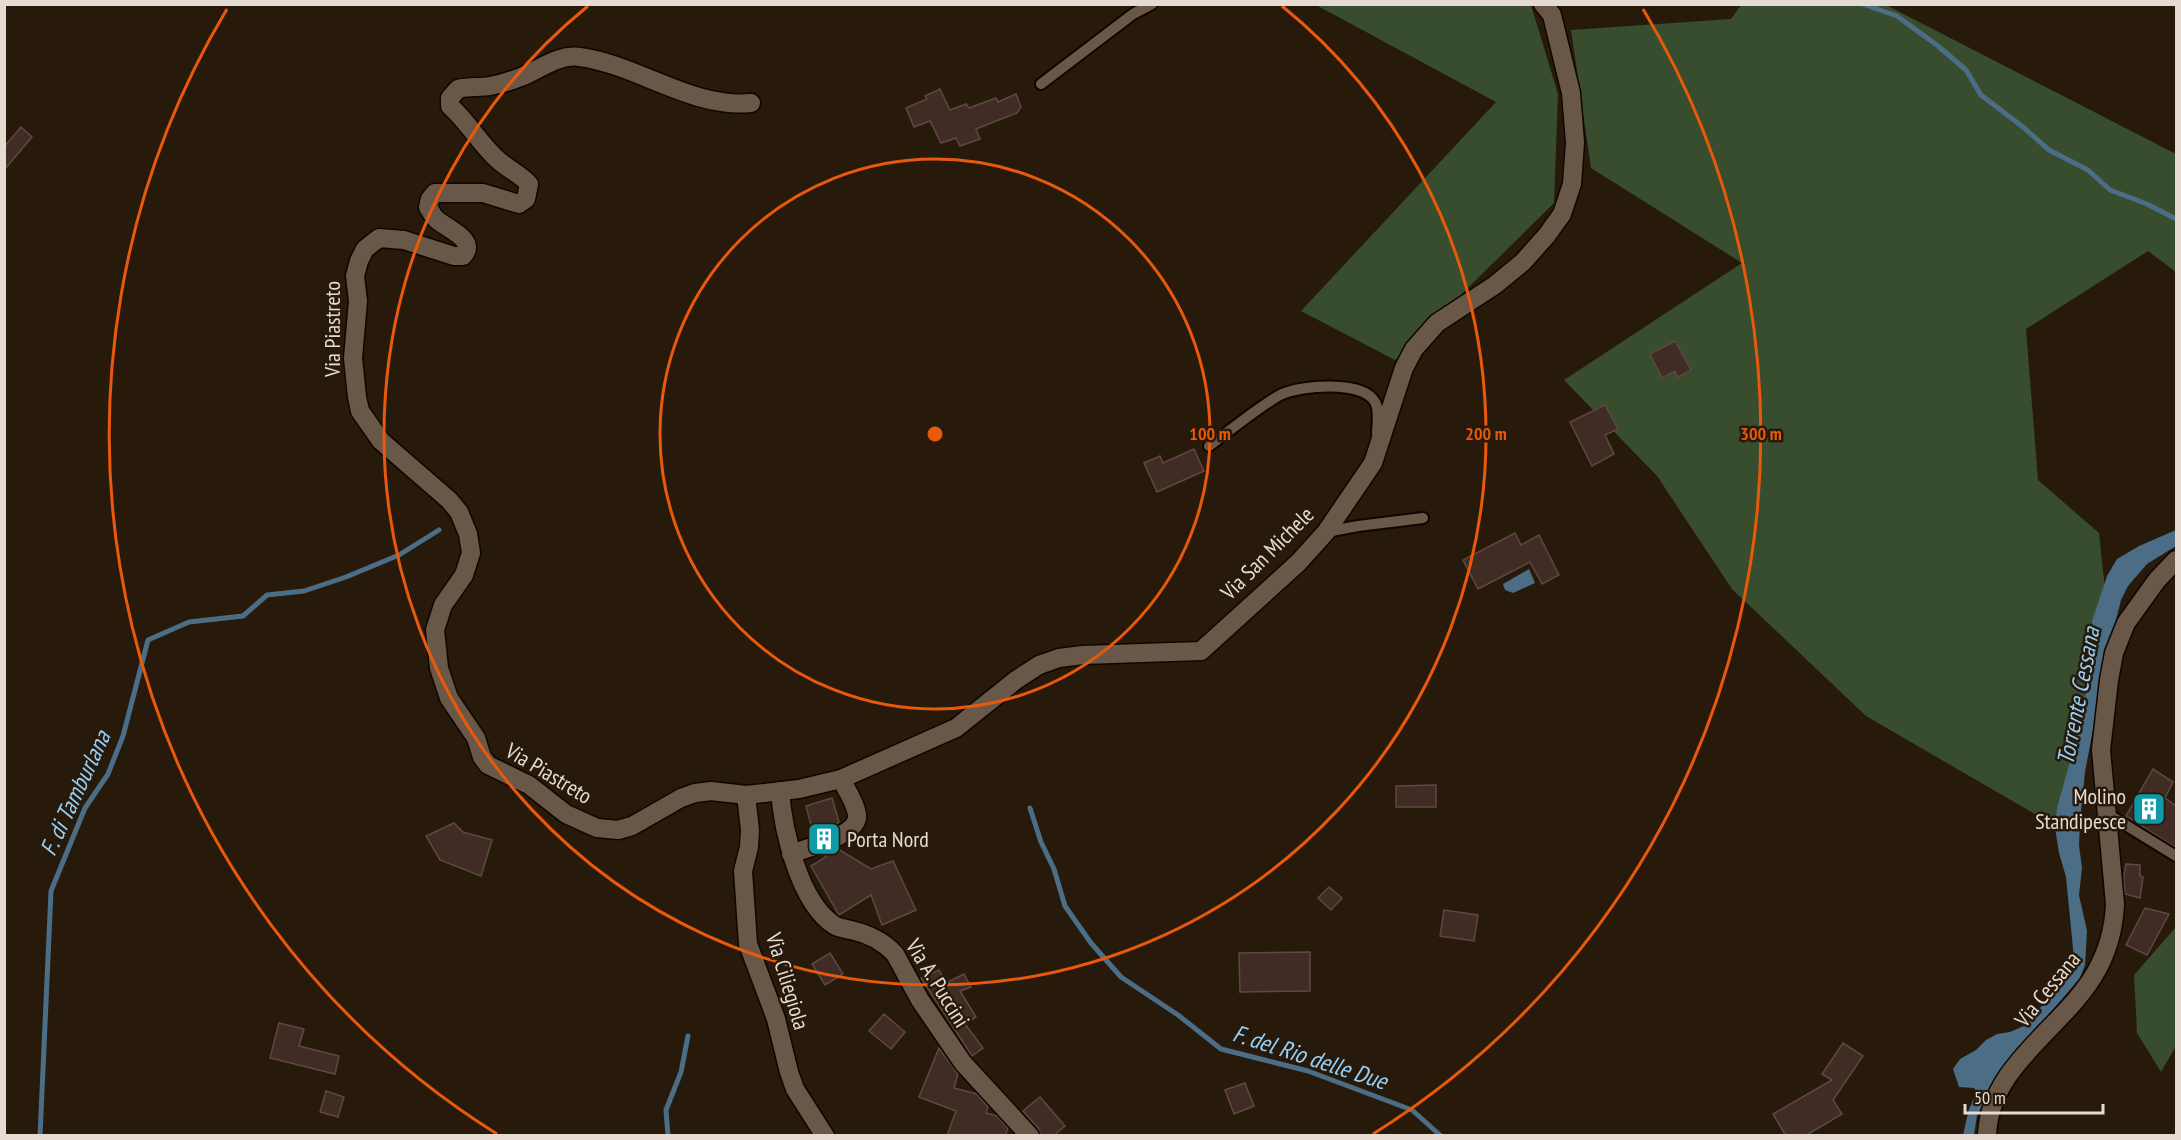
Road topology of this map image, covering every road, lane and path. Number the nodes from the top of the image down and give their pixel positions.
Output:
1 (1152, 4) edge
2 (1548, 8) edge
3 (1041, 84) dead end
4 (751, 103) dead end
5 (1209, 446) dead end
6 (1377, 452) junction
7 (1423, 518) dead end
8 (1326, 532) junction
9 (2176, 561) edge
10 (841, 779) junction
11 (780, 791) junction
12 (746, 795) junction
13 (2106, 813) junction
14 (791, 854) junction
15 (2176, 856) edge
16 (825, 1136) edge
17 (1030, 1136) edge
18 (1987, 1136) edge

1 - 3 lane
2 - 6 street, Via San Michele
4 - 12 street, Via Piastreto
5 - 6 lane
6 - 8 street, Via San Michele
7 - 8 lane
8 - 10 street, Via San Michele
9 - 13 street, Via Cessana
10 - 11 street, Via San Michele
10 - 14 street
11 - 12 street, Via Piastreto
11 - 14 street, Via A. Puccini
12 - 16 street, Via Ciliegiola
13 - 15 lane
13 - 18 street, Via Cessana
14 - 17 street, Via A. Puccini

